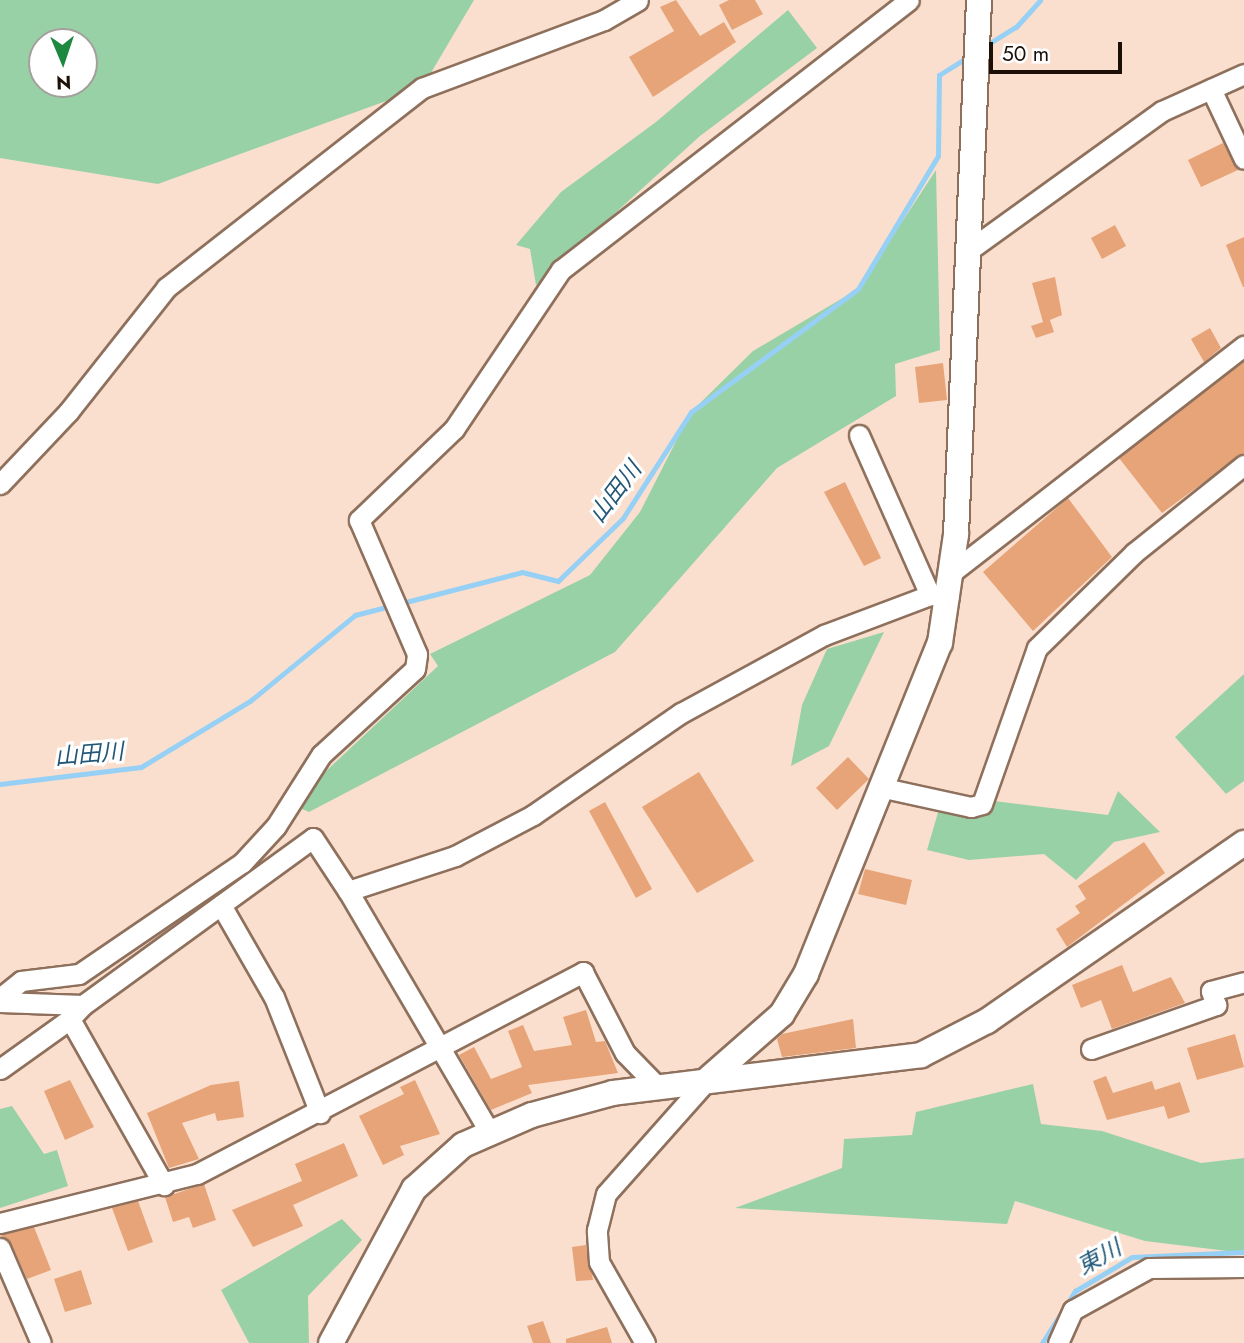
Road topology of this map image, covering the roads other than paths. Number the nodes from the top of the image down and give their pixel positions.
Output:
1 (638, 0) edge
2 (909, 0) edge
3 (979, 0) edge
4 (1244, 74) edge
5 (1211, 89) junction
6 (1244, 159) edge
7 (972, 248) junction
8 (1244, 346) edge
9 (859, 435) dead end
10 (1244, 465) edge
11 (0, 484) edge
12 (943, 588) junction
13 (884, 788) junction
14 (1244, 843) edge
15 (348, 891) junction
16 (221, 905) junction
17 (1244, 982) edge
18 (0, 1000) edge
19 (76, 1012) junction
20 (443, 1047) junction
21 (1091, 1049) dead end
22 (0, 1069) edge
23 (709, 1078) junction
24 (660, 1089) junction
25 (320, 1113) junction
26 (490, 1133) junction
27 (164, 1185) junction
28 (0, 1223) edge
29 (0, 1248) edge
30 (1244, 1267) edge
31 (41, 1343) edge
32 (331, 1343) edge
33 (645, 1343) edge
34 (1058, 1343) edge

1 - 11 street
2 - 18 street
3 - 7 street
4 - 5 street
5 - 6 street
5 - 7 street
7 - 12 street
8 - 12 street
9 - 12 street
10 - 13 street
12 - 13 street
12 - 15 street
13 - 23 street
14 - 23 street
15 - 16 street
15 - 20 street
16 - 19 street
16 - 25 street
17 - 21 street
18 - 19 street
19 - 22 street
19 - 27 street
20 - 24 street
20 - 25 street
20 - 26 street
23 - 24 street
23 - 33 street
24 - 26 street
25 - 27 street
26 - 32 street
27 - 28 street
29 - 31 street
30 - 34 street

